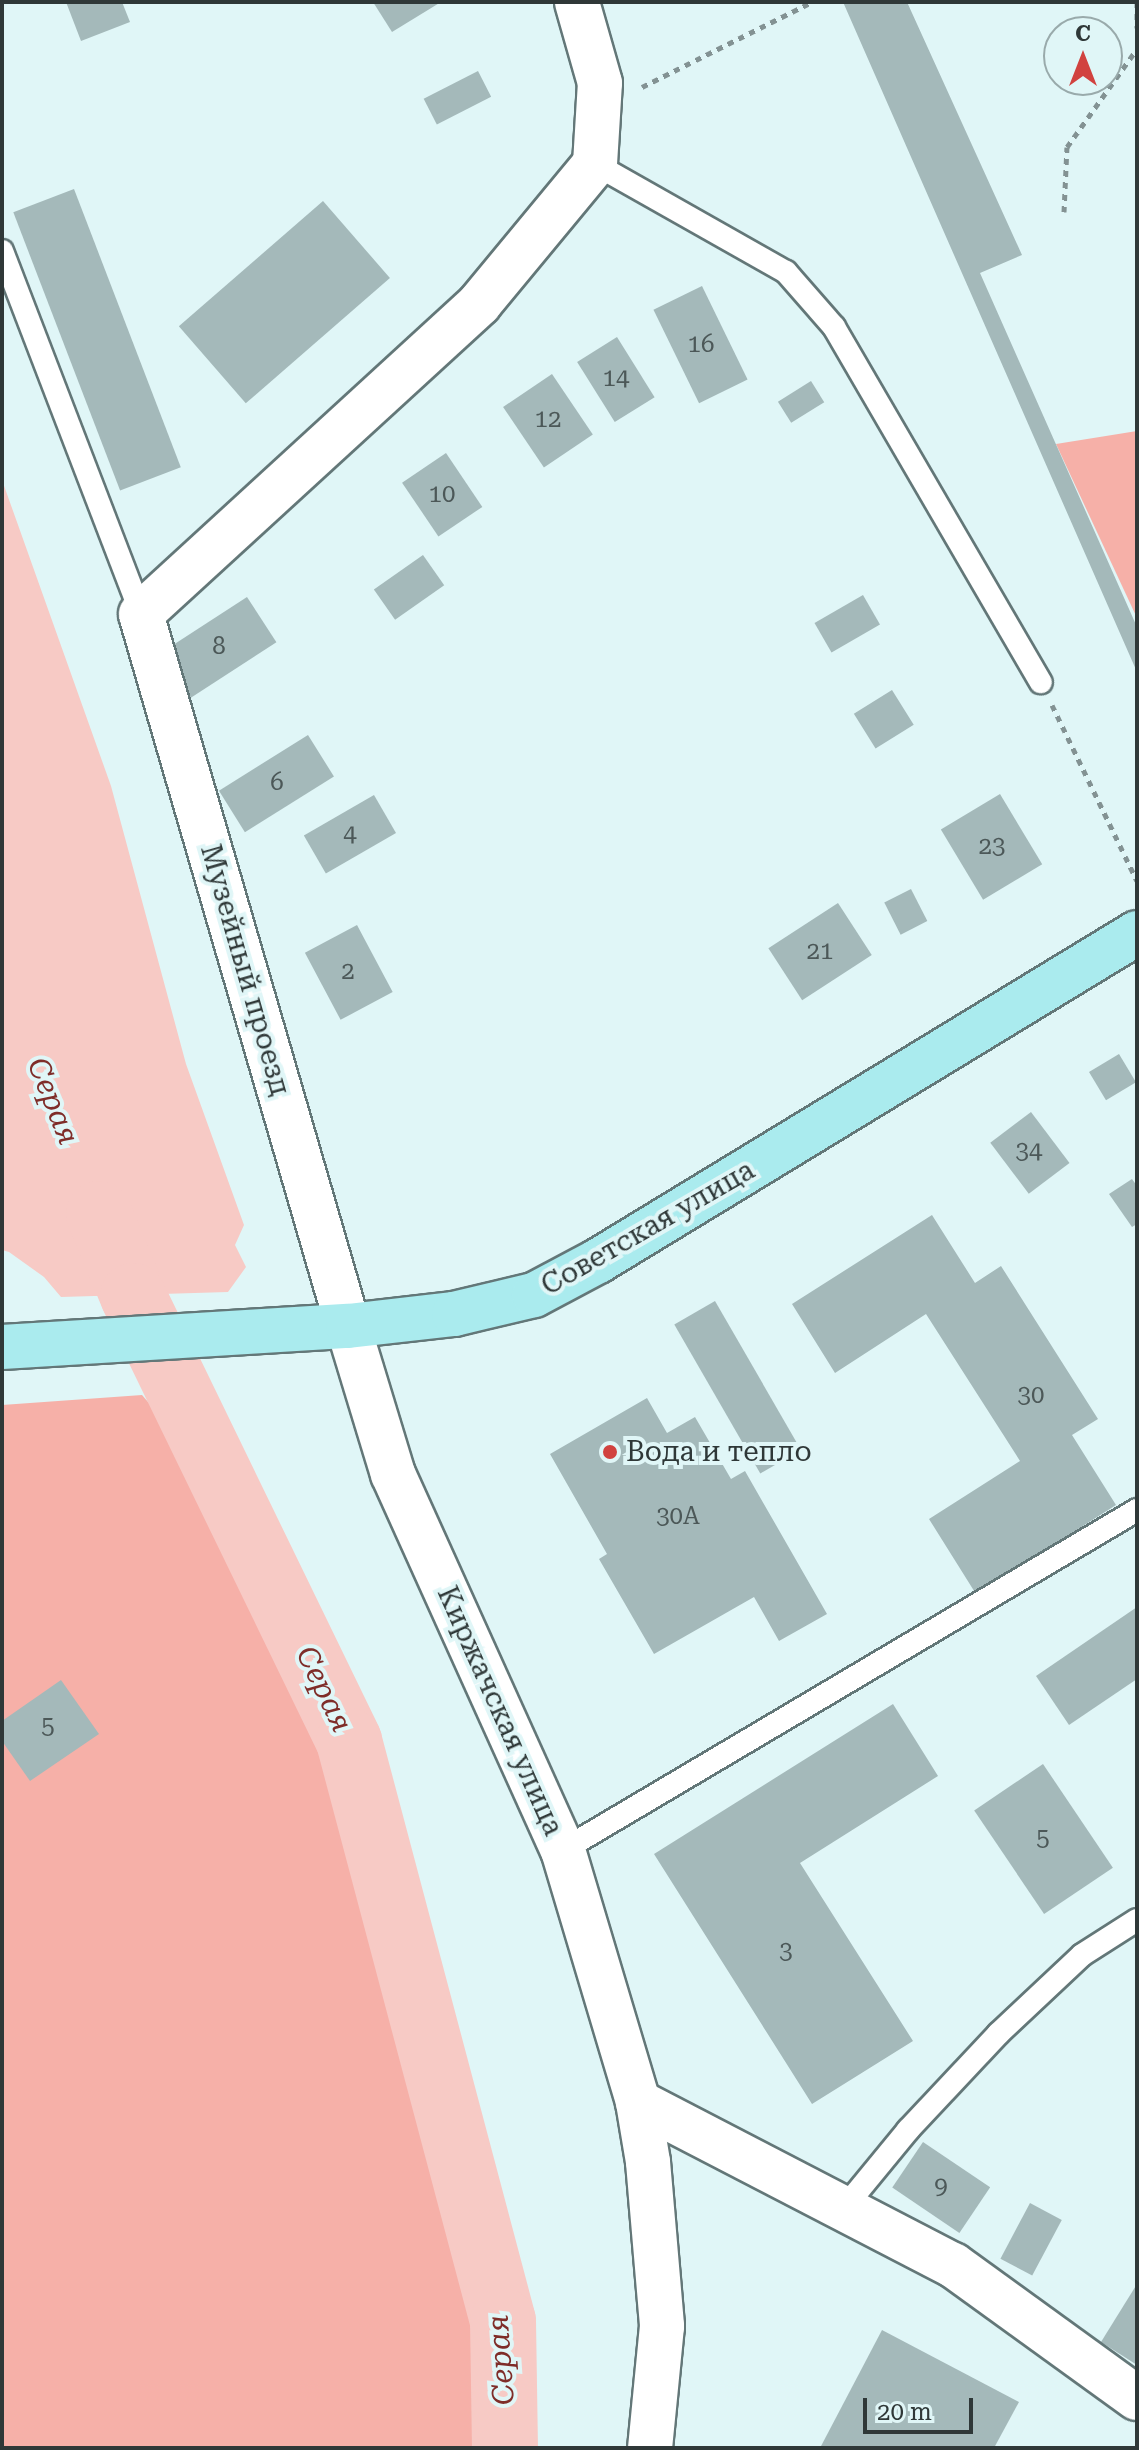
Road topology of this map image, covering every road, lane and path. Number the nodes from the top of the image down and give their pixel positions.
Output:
1 (577, 2) edge
2 (812, 2) edge
3 (1137, 2) edge
4 (1137, 28) edge
5 (1137, 49) edge
6 (644, 84) dead end
7 (595, 164) junction
8 (1064, 212) dead end
9 (2, 251) edge
10 (141, 614) junction
11 (1041, 682) joint
12 (1137, 881) edge
13 (1137, 933) edge
14 (348, 1326) junction
15 (8, 1346) edge
16 (1137, 1510) edge
17 (563, 1850) junction
18 (1137, 1920) edge
19 (638, 2102) junction
20 (844, 2208) junction
21 (1137, 2398) edge
22 (650, 2448) edge

1 - 7 street
2 - 6 path
3 - 4 path
5 - 8 path
7 - 10 street
7 - 11 lane
9 - 10 lane
10 - 14 street, Музейный проезд
11 - 12 path
13 - 14 main road, Советская улица
14 - 15 main road, Советская улица
14 - 17 street, Киржачская улица
16 - 17 lane
17 - 19 street, Киржачская улица
18 - 20 lane
19 - 20 street
19 - 22 street, Киржачская улица
20 - 21 street

